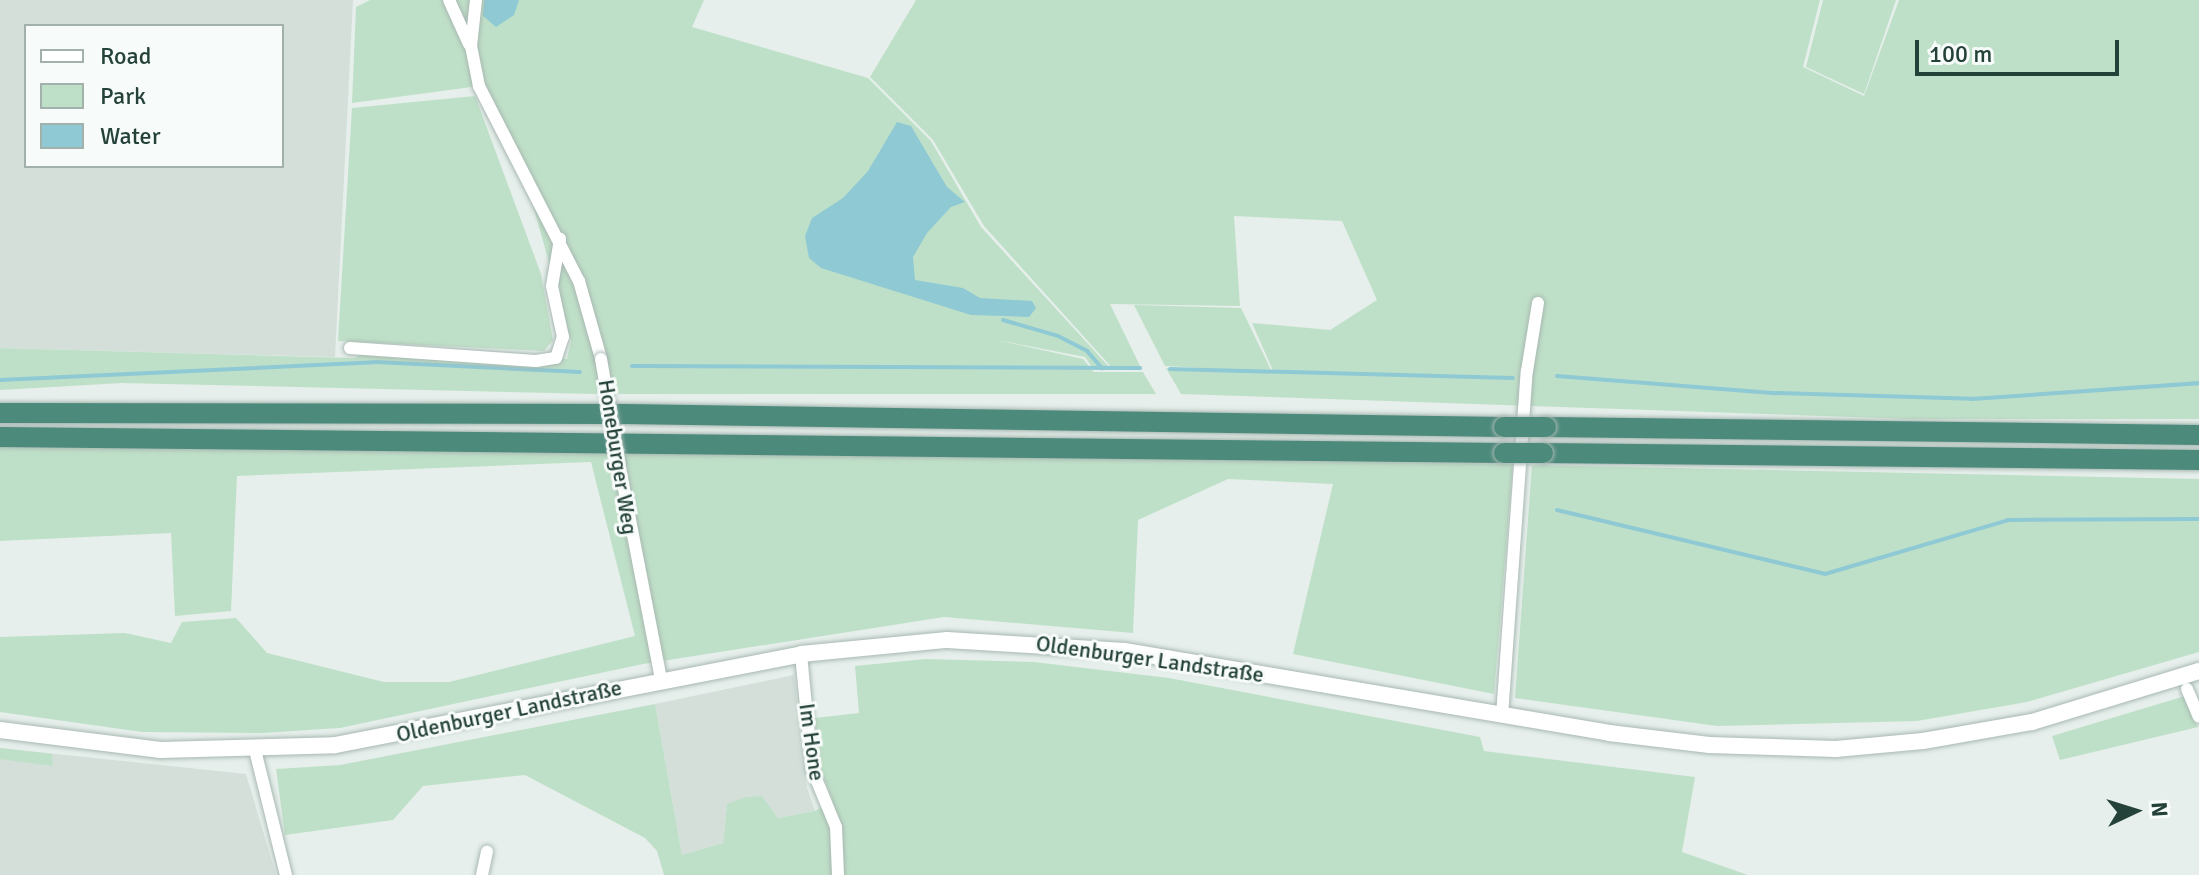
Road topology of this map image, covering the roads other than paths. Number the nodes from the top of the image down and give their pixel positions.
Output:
1 (449, 0) edge
2 (476, 0) edge
3 (471, 46) junction
4 (560, 239) junction
5 (1538, 303) dead end
6 (350, 348) dead end
7 (0, 413) edge
8 (2199, 435) edge
9 (0, 437) edge
10 (2199, 460) edge
11 (801, 654) junction
12 (2199, 671) edge
13 (661, 680) junction
14 (2187, 689) dead end
15 (1502, 716) junction
16 (2199, 717) edge
17 (0, 730) edge
18 (255, 750) junction
19 (487, 852) dead end
20 (286, 875) edge
21 (482, 875) edge
22 (838, 875) edge

1 - 3 street, Honeburger Weg
2 - 3 street, Honeburger Weg
3 - 4 street, Honeburger Weg
4 - 6 street
4 - 13 street, Honeburger Weg, bridge
5 - 15 street
7 - 8 highway, bridge
9 - 10 highway, bridge
11 - 13 street, Oldenburger Landstraße
11 - 15 street, Oldenburger Landstraße
11 - 22 street, Im Hone
12 - 15 street, Oldenburger Landstraße
13 - 18 street, Oldenburger Landstraße
14 - 16 street
17 - 18 street, Oldenburger Landstraße
18 - 20 street
19 - 21 street

